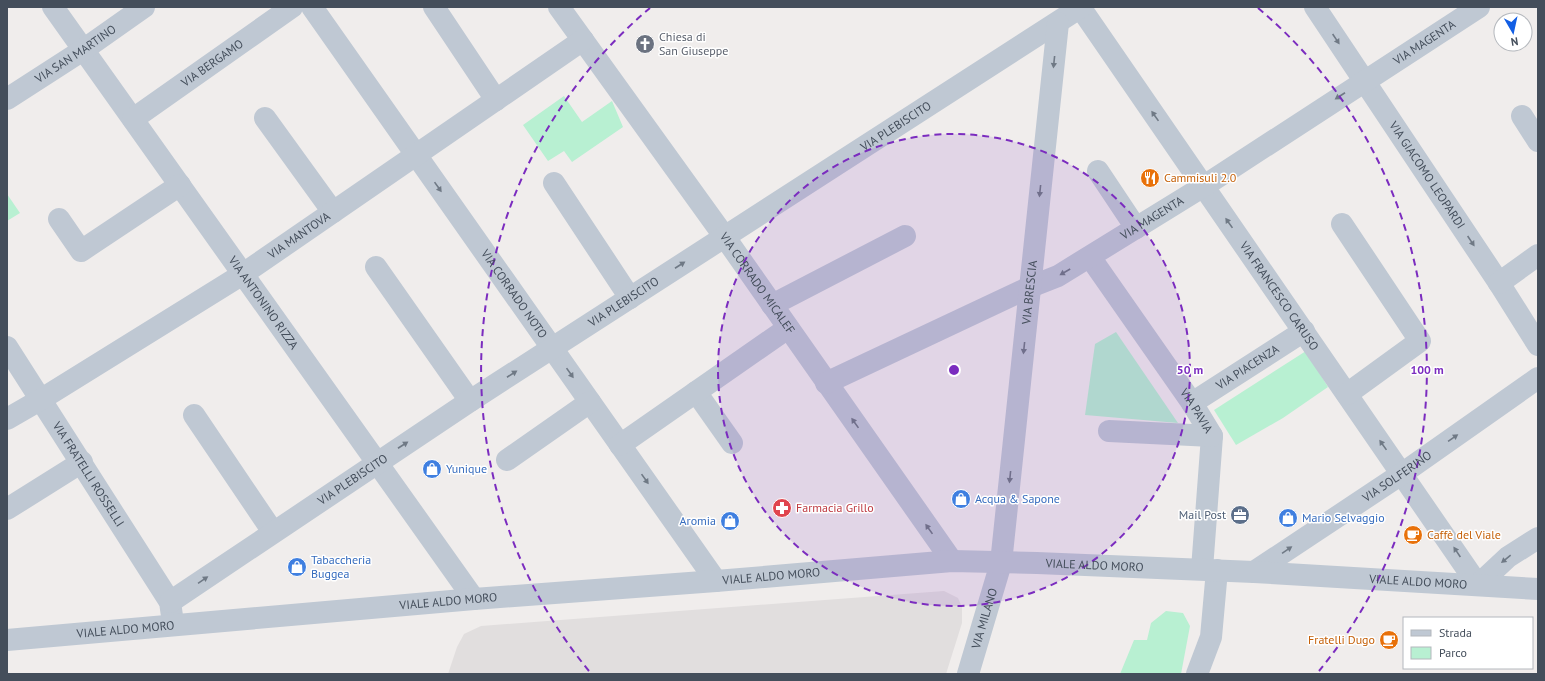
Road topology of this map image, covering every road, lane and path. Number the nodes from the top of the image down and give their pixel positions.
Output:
1 (53, 7) edge
2 (144, 7) edge
3 (292, 7) edge
4 (312, 7) edge
5 (434, 7) edge
6 (559, 7) edge
7 (1080, 7) edge
8 (1315, 7) edge
9 (1478, 7) edge
10 (1058, 23) junction
11 (583, 40) junction
12 (83, 50) junction
13 (1364, 81) junction
14 (7, 99) edge
15 (496, 100) junction
16 (1522, 116) dead end
17 (265, 118) dead end
18 (133, 119) junction
19 (1538, 142) edge
20 (416, 155) junction
21 (1098, 171) dead end
22 (554, 183) dead end
23 (180, 185) junction
24 (1204, 186) junction
25 (333, 212) junction
26 (59, 219) dead end
27 (1342, 224) dead end
28 (1136, 228) junction
29 (724, 236) junction
30 (905, 236) dead end
31 (1538, 255) edge
32 (1090, 257) junction
33 (376, 267) dead end
34 (243, 274) junction
35 (1499, 283) junction
36 (1030, 287) junction
37 (630, 298) junction
38 (772, 304) junction
39 (788, 328) junction
40 (1304, 331) junction
41 (1538, 345) edge
42 (7, 347) edge
43 (552, 348) junction
44 (1538, 378) edge
45 (826, 383) junction
46 (696, 392) junction
47 (1347, 394) junction
48 (40, 400) junction
49 (470, 401) junction
50 (590, 402) junction
51 (1192, 403) junction
52 (194, 415) dead end
53 (7, 419) edge
54 (1109, 431) dead end
55 (1212, 436) junction
56 (732, 443) dead end
57 (620, 445) junction
58 (507, 460) dead end
59 (82, 462) junction
60 (377, 462) junction
61 (1403, 473) junction
62 (7, 509) edge
63 (273, 532) junction
64 (1538, 538) edge
65 (952, 561) junction
66 (1001, 563) junction
67 (1210, 570) junction
68 (1254, 572) junction
69 (716, 581) junction
70 (1478, 585) junction
71 (1538, 589) edge
72 (474, 599) junction
73 (170, 602) junction
74 (173, 626) junction
75 (7, 640) edge
76 (968, 674) edge
77 (1197, 674) edge

1 - 12 street, VIA ANTONINO RIZZA
2 - 12 street, VIA SAN MARTINO
3 - 18 street, VIA BERGAMO
4 - 20 street, VIA CORRADO NOTO
5 - 15 street
6 - 11 street, VIA CORRADO MICALEF
7 - 10 street, VIA PLEBISCITO
24 -> 7 street, VIA FRANCESCO CARUSO
8 -> 13 street, VIA GIACOMO LEOPARDI
9 - 13 street, VIA MAGENTA
10 - 29 street, VIA PLEBISCITO
10 -> 36 street, VIA BRESCIA
11 - 15 street, VIA MANTOVA
11 - 29 street, VIA CORRADO MICALEF
12 - 14 street, VIA SAN MARTINO
12 - 18 street, VIA ANTONINO RIZZA
13 -> 24 street, VIA MAGENTA
13 -> 35 street, VIA GIACOMO LEOPARDI
15 - 20 street, VIA MANTOVA
16 - 19 street
17 - 25 street
18 - 23 street, VIA ANTONINO RIZZA
20 - 25 street, VIA MANTOVA
20 -> 43 street, VIA CORRADO NOTO
21 - 28 street
22 - 37 street
23 - 26 street
23 - 34 street, VIA ANTONINO RIZZA
24 - 28 street, VIA MAGENTA
40 -> 24 street, VIA FRANCESCO CARUSO
25 - 34 street, VIA MANTOVA
27 - 47 street
28 - 32 street, VIA MAGENTA
37 -> 29 street, VIA PLEBISCITO
29 - 38 street, VIA CORRADO MICALEF
30 - 38 street
31 - 35 street
32 -> 36 street, VIA MAGENTA
32 - 51 street, VIA PAVIA
33 - 49 street
34 - 48 street, VIA MANTOVA
34 - 60 street, VIA ANTONINO RIZZA
35 - 41 street, VIA GIACOMO LEOPARDI
36 - 45 street, VIA MAGENTA
36 -> 66 street, VIA BRESCIA
37 - 43 street, VIA PLEBISCITO
38 - 39 street, VIA CORRADO MICALEF
39 - 45 street, VIA CORRADO MICALEF
39 - 46 street
40 - 47 street, VIA FRANCESCO CARUSO
40 - 51 street, VIA PIACENZA
42 - 48 street, VIA FRATELLI ROSSELLI
49 -> 43 street, VIA PLEBISCITO
43 -> 50 street, VIA CORRADO NOTO
61 -> 44 street, VIA SOLFERINO
65 -> 45 street, VIA CORRADO MICALEF
46 - 56 street
46 - 57 street
61 -> 47 street, VIA FRANCESCO CARUSO
48 - 53 street, VIA MANTOVA
48 - 59 street, VIA FRATELLI ROSSELLI
60 -> 49 street, VIA PLEBISCITO
50 - 57 street, VIA CORRADO NOTO
50 - 58 street
51 - 55 street, VIA PAVIA
52 - 63 street
54 - 55 street
55 - 67 street, VIA PAVIA
57 -> 69 street, VIA CORRADO NOTO
59 - 62 street
59 - 73 street, VIA FRATELLI ROSSELLI
60 - 63 street, VIA PLEBISCITO
60 - 72 street, VIA ANTONINO RIZZA
68 -> 61 street, VIA SOLFERINO
70 -> 61 street, VIA FRANCESCO CARUSO
73 -> 63 street, VIA PLEBISCITO
64 -> 70 street
65 - 66 street, VIALE ALDO MORO
65 - 69 street, VIALE ALDO MORO
66 - 67 street, VIALE ALDO MORO
66 - 76 street, VIA MILANO
67 - 68 street, VIALE ALDO MORO
67 - 77 street, VIA PAVIA
68 - 70 street, VIALE ALDO MORO
69 - 72 street, VIALE ALDO MORO
70 - 71 street, VIALE ALDO MORO
72 - 74 street, VIALE ALDO MORO
73 - 74 street
74 - 75 street, VIALE ALDO MORO

